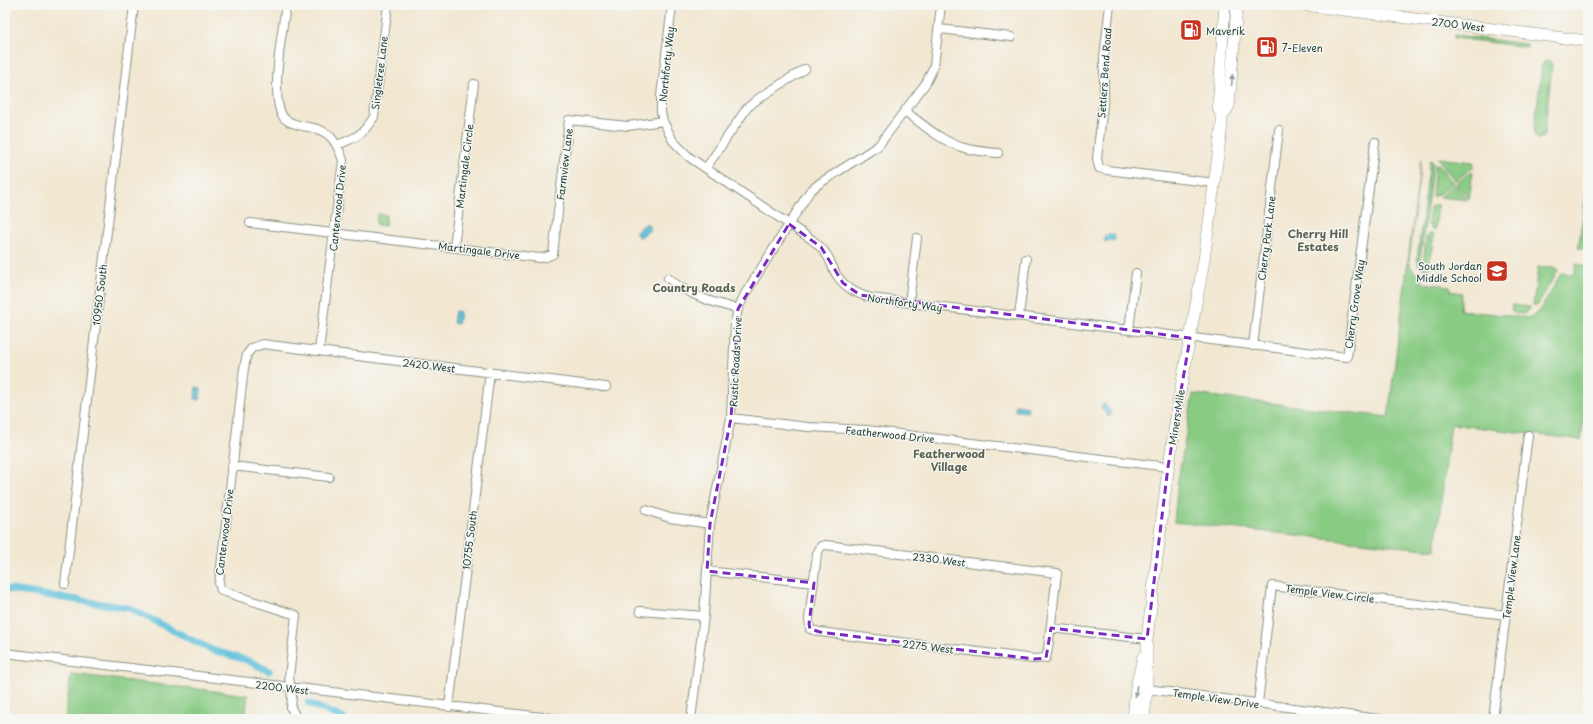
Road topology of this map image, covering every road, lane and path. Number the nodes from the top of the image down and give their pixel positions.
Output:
1 (134, 5) edge
2 (286, 5) edge
3 (388, 5) edge
4 (672, 5) edge
5 (941, 5) edge
6 (1110, 5) edge
7 (1225, 5) edge
8 (1237, 5) edge
9 (1305, 5) edge
10 (938, 28) junction
11 (1011, 37) dead end
12 (1588, 41) edge
13 (805, 69) dead end
14 (474, 84) dead end
15 (905, 111) junction
16 (1222, 117) junction
17 (663, 121) junction
18 (1279, 130) dead end
19 (1375, 142) dead end
20 (337, 145) junction
21 (998, 153) dead end
22 (706, 168) junction
23 (1215, 183) junction
24 (250, 223) dead end
25 (789, 224) junction
26 (335, 233) junction
27 (917, 238) dead end
28 (454, 247) junction
29 (553, 254) joint
30 (1026, 259) dead end
31 (1136, 273) dead end
32 (668, 278) dead end
33 (909, 303) junction
34 (738, 310) junction
35 (1019, 316) junction
36 (1129, 330) junction
37 (1190, 338) junction
38 (1252, 346) junction
39 (252, 348) joint
40 (319, 351) junction
41 (490, 372) junction
42 (606, 387) dead end
43 (732, 418) junction
44 (1528, 435) dead end
45 (232, 466) junction
46 (1168, 467) junction
47 (329, 477) dead end
48 (646, 510) dead end
49 (710, 524) junction
50 (706, 571) junction
51 (814, 582) junction
52 (65, 584) dead end
53 (640, 610) dead end
54 (1506, 615) junction
55 (704, 616) junction
56 (1051, 628) junction
57 (1147, 639) junction
58 (5, 653) edge
59 (291, 688) junction
60 (1147, 689) junction
61 (1258, 703) junction
62 (449, 707) junction
63 (1133, 718) edge
64 (297, 719) edge
65 (559, 719) edge
66 (691, 719) edge
67 (1144, 719) edge
68 (1379, 719) edge
69 (1493, 719) edge

1 - 52 street, 10950 South
2 - 20 street
3 - 20 street, Singletree Lane
4 - 17 street, Northforty Way
5 - 10 street, Rustic Roads Drive
6 - 23 street, Settlers Bend Road
7 - 16 main road
16 -> 8 main road
9 - 12 main road, 2700 West
10 - 11 street
10 - 15 street, Rustic Roads Drive
13 - 22 street
14 - 28 street, Martingale Circle
15 - 21 street
15 - 25 street, Rustic Roads Drive
16 - 23 main road, Miners Mile
17 - 22 street, Northforty Way
17 - 29 street, Farmview Lane
18 - 38 street, Cherry Park Lane
19 - 38 street, Cherry Grove Way
20 - 26 street, Canterwood Drive
22 - 25 street, Northforty Way
23 - 37 main road, Miners Mile
24 - 26 street, Martingale Drive
25 - 33 street, Northforty Way
25 - 34 street, Rustic Roads Drive
26 - 28 street, Martingale Drive
26 - 40 street, Canterwood Drive
27 - 33 street
28 - 29 street, Martingale Drive
30 - 35 street
31 - 36 street
32 - 34 street
33 - 35 street, Northforty Way
34 - 43 street, Rustic Roads Drive
35 - 36 street, Northforty Way
36 - 37 street, Northforty Way
37 - 38 street, Cherry Grove Way
37 - 46 main road, Miners Mile
39 - 40 street, 2420 West
39 - 45 street, Canterwood Drive
40 - 41 street, 2420 West
41 - 42 street, 2420 West
41 - 62 street, 10755 South
43 - 46 street, Featherwood Drive
43 - 49 street, Rustic Roads Drive
44 - 54 street, Temple View Lane
45 - 47 street
45 - 59 street, Canterwood Drive
46 - 57 main road, Miners Mile
48 - 49 street
49 - 50 street, Rustic Roads Drive
50 - 51 street
50 - 55 street, Rustic Roads Drive
51 - 56 street, 2275 West
51 - 56 street, 2330 West
53 - 55 street
54 - 61 street, Temple View Circle
54 - 69 street, Temple View Lane
55 - 66 street, Rustic Roads Drive
56 - 57 street
57 - 60 main road, Miners Mile
57 -> 63 main road
58 - 59 street, 2200 West
59 - 62 street, 2200 West
59 - 64 street
60 - 61 street, Temple View Drive
60 - 67 main road, Miners Mile
61 - 68 street, Temple View Drive
62 - 65 street, 2200 West

